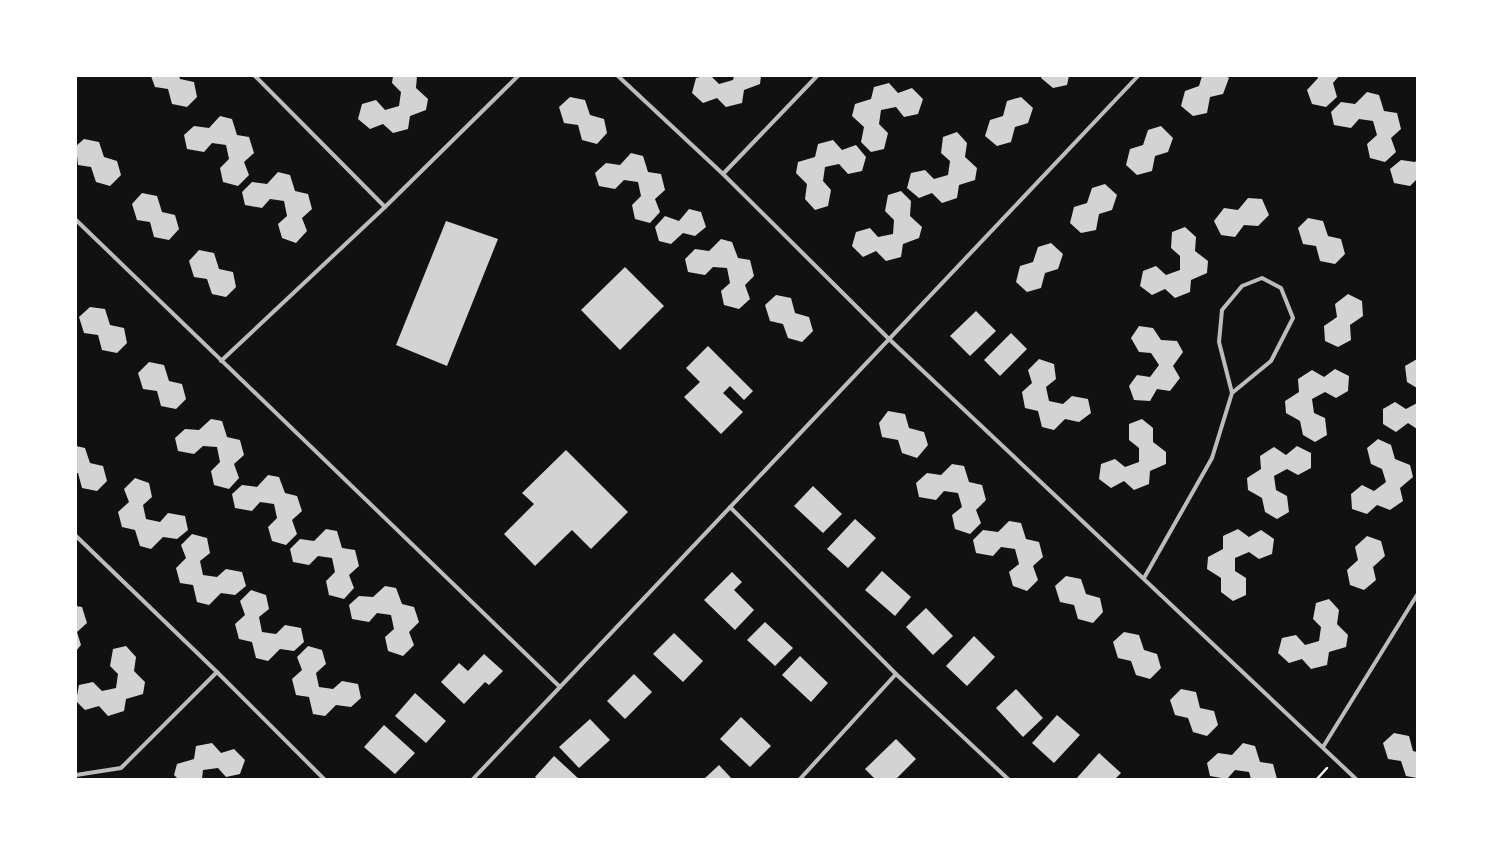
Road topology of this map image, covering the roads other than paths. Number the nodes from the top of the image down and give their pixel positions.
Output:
1 (255, 76) edge
2 (518, 76) edge
3 (618, 76) edge
4 (817, 76) edge
5 (1138, 76) edge
6 (723, 174) junction
7 (385, 207) junction
8 (76, 220) edge
9 (889, 339) junction
10 (221, 361) junction
11 (1232, 393) junction
12 (730, 507) junction
13 (76, 536) edge
14 (1144, 578) junction
15 (1417, 595) edge
16 (218, 672) junction
17 (896, 674) junction
18 (560, 687) junction
19 (1323, 747) junction
20 (76, 775) edge
21 (324, 779) edge
22 (473, 779) edge
23 (800, 779) edge
24 (1008, 779) edge
25 (1356, 779) edge

1 - 7 street
2 - 7 street
3 - 6 street
4 - 6 street
5 - 9 street
6 - 9 street
7 - 10 street
8 - 10 street
9 - 12 street
9 - 14 street
10 - 18 street
11 - 11 street
11 - 14 street
12 - 17 street
12 - 18 street
13 - 16 street
14 - 19 street
15 - 19 street
16 - 20 street
16 - 21 street
17 - 23 street
17 - 24 street
18 - 22 street
19 - 25 street

